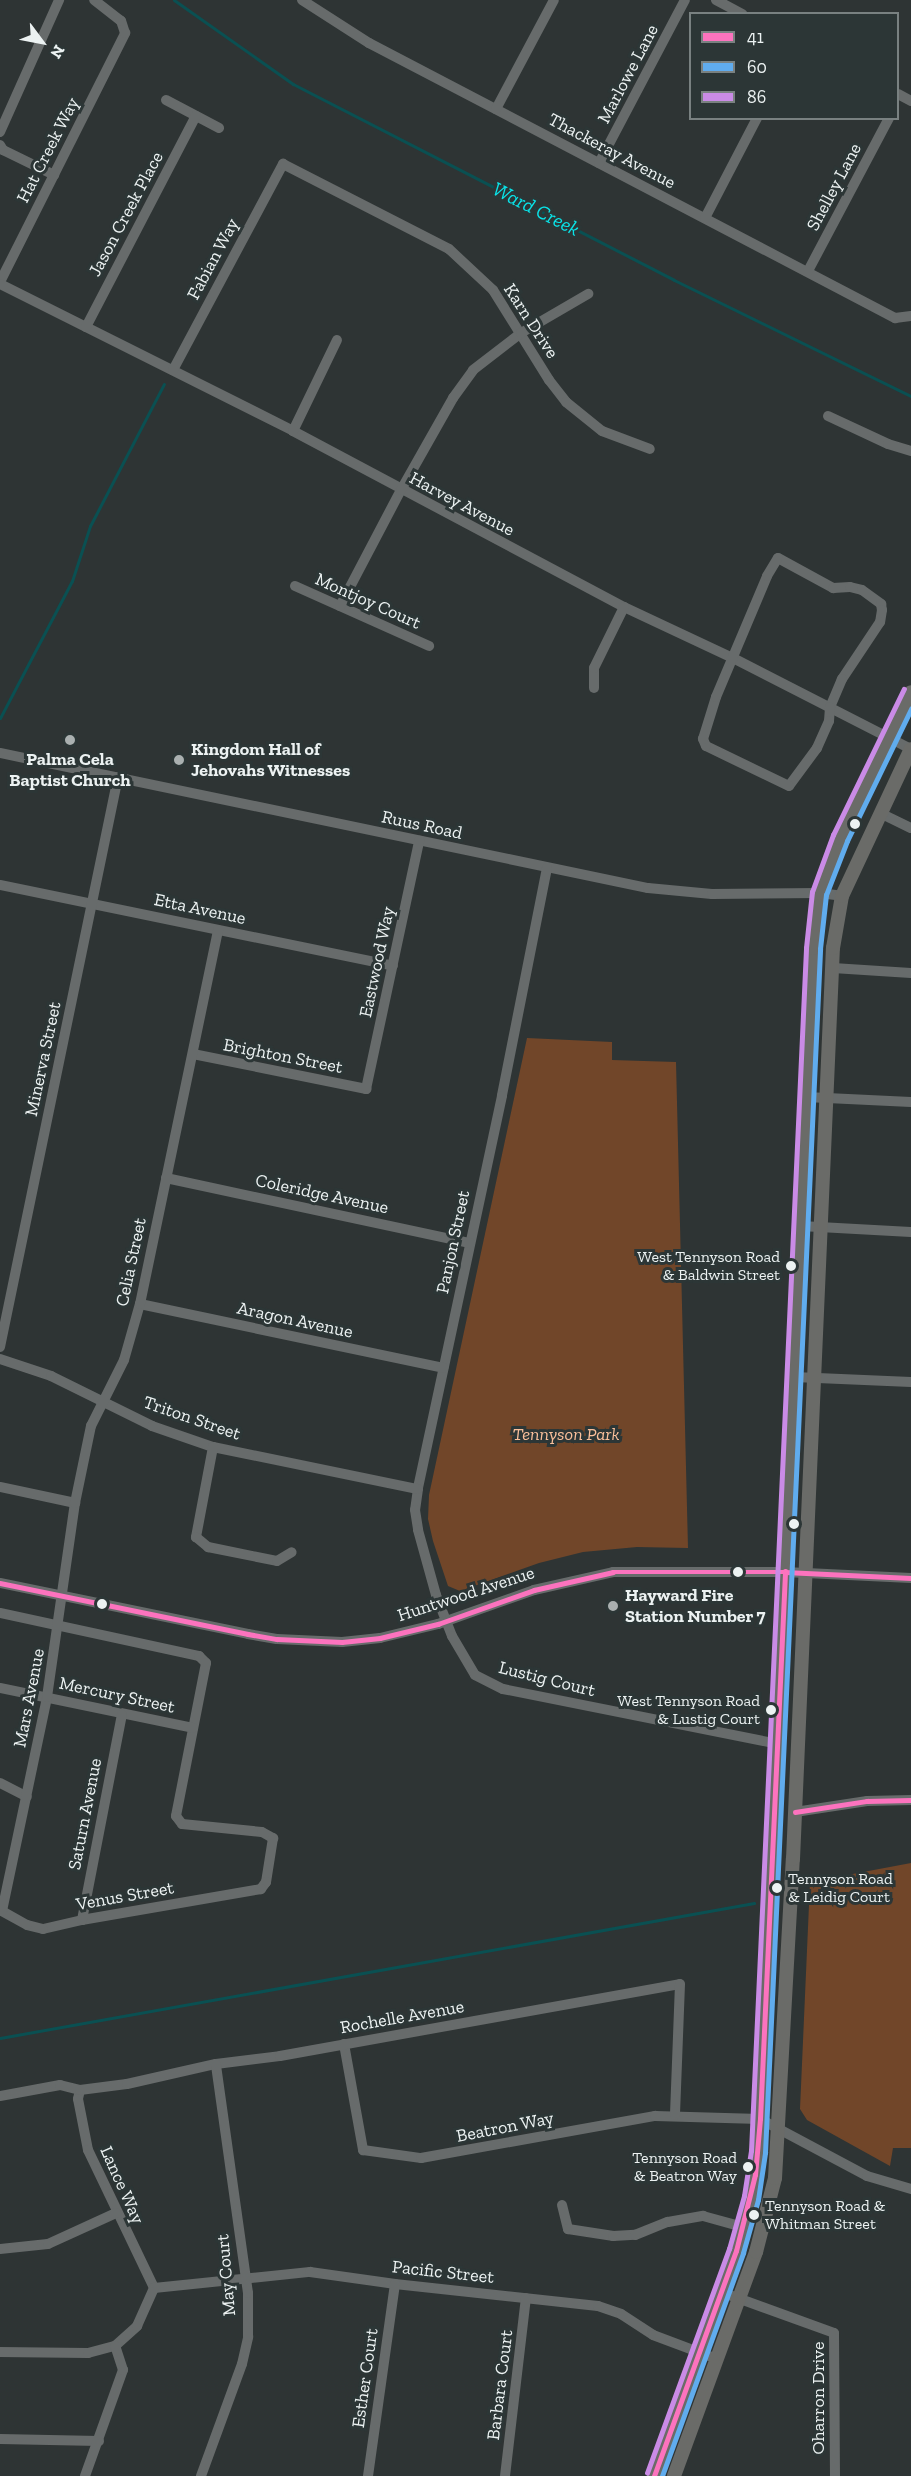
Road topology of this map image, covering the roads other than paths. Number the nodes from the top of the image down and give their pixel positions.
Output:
1 (59, 0) edge
2 (94, 0) edge
3 (302, 0) edge
4 (554, 0) edge
5 (685, 0) edge
6 (716, 0) edge
7 (738, 12) edge
8 (166, 100) dead end
9 (496, 109) junction
10 (196, 116) junction
11 (755, 120) edge
12 (888, 120) edge
13 (219, 128) dead end
14 (0, 132) edge
15 (0, 145) edge
16 (599, 163) junction
17 (283, 164) joint
18 (54, 175) junction
19 (705, 218) junction
20 (808, 271) junction
21 (0, 283) edge
22 (588, 294) dead end
23 (911, 316) edge
24 (86, 327) junction
25 (520, 333) junction
26 (338, 340) dead end
27 (173, 370) junction
28 (828, 416) dead end
29 (293, 431) junction
30 (650, 449) dead end
31 (911, 452) edge
32 (401, 490) junction
33 (295, 586) dead end
34 (340, 606) junction
35 (624, 607) junction
36 (429, 646) dead end
37 (733, 658) junction
38 (594, 688) dead end
39 (911, 692) edge
40 (830, 707) junction
41 (888, 738) junction
42 (911, 749) edge
43 (0, 753) edge
44 (118, 777) junction
45 (880, 813) junction
46 (911, 828) edge
47 (419, 841) junction
48 (547, 868) junction
49 (0, 885) edge
50 (819, 893) junction
51 (842, 896) junction
52 (92, 904) junction
53 (218, 930) junction
54 (393, 966) junction
55 (833, 968) junction
56 (911, 973) edge
57 (193, 1054) junction
58 (366, 1089) joint
59 (806, 1097) junction
60 (827, 1098) junction
61 (911, 1102) edge
62 (166, 1178) junction
63 (801, 1226) junction
64 (821, 1227) junction
65 (911, 1232) edge
66 (470, 1243) junction
67 (140, 1304) junction
68 (0, 1347) edge
69 (0, 1359) edge
70 (442, 1368) junction
71 (794, 1377) junction
72 (815, 1377) junction
73 (911, 1383) edge
74 (104, 1401) junction
75 (213, 1447) junction
76 (0, 1487) edge
77 (418, 1489) junction
78 (75, 1503) junction
79 (292, 1552) dead end
80 (785, 1572) junction
81 (806, 1573) junction
82 (911, 1578) edge
83 (0, 1583) edge
84 (62, 1596) junction
85 (0, 1613) edge
86 (447, 1622) junction
87 (59, 1625) junction
88 (0, 1688) edge
89 (47, 1697) junction
90 (122, 1715) junction
91 (193, 1728) junction
92 (778, 1744) junction
93 (0, 1784) edge
94 (27, 1797) junction
95 (911, 1800) edge
96 (795, 1812) junction
97 (1, 1910) edge
98 (82, 1920) junction
99 (344, 2044) junction
100 (216, 2064) junction
101 (80, 2090) junction
102 (0, 2096) edge
103 (675, 2115) junction
104 (760, 2119) junction
105 (779, 2127) junction
106 (911, 2189) edge
107 (562, 2205) dead end
108 (116, 2213) junction
109 (743, 2227) junction
110 (0, 2249) edge
111 (245, 2277) junction
112 (395, 2284) junction
113 (154, 2288) junction
114 (721, 2292) junction
115 (526, 2298) junction
116 (739, 2298) junction
117 (115, 2346) junction
118 (0, 2352) edge
119 (699, 2352) junction
120 (717, 2359) junction
121 (0, 2439) edge
122 (99, 2441) junction
123 (85, 2476) edge
124 (201, 2476) edge
125 (368, 2476) edge
126 (505, 2476) edge
127 (654, 2476) edge
128 (674, 2476) edge
129 (835, 2476) edge

1 - 14 street
2 - 18 street, Hat Creek Way
3 - 9 street, Thackeray Avenue
4 - 9 street
5 - 16 street, Marlowe Lane
6 - 7 street
8 - 10 street
9 - 16 street, Thackeray Avenue
10 - 13 street
10 - 24 street, Jason Creek Place
11 - 19 street
12 - 20 street, Shelley Lane
15 - 18 street
16 - 19 street, Thackeray Avenue
17 - 25 street, Karn Drive
17 - 27 street, Fabian Way
18 - 21 street, Hat Creek Way
19 - 20 street, Thackeray Avenue
20 - 23 street, Thackeray Avenue
21 - 24 street, Harvey Avenue
22 - 25 street
24 - 27 street, Harvey Avenue
25 - 30 street, Karn Drive
25 - 32 street
26 - 29 street
27 - 29 street, Harvey Avenue
28 - 31 street
29 - 32 street, Harvey Avenue
32 - 34 street
32 - 35 street, Harvey Avenue
33 - 34 street, Montjoy Court
34 - 36 street, Montjoy Court
35 - 37 street, Harvey Avenue
35 - 38 street
37 - 40 street, Harvey Avenue
37 - 40 street
37 - 40 street
39 - 41 main road
40 - 41 street, Harvey Avenue
41 - 42 street, Harvey Avenue
41 - 50 main road
42 - 45 main road
43 - 44 street, Ruus Road
44 - 47 street, Ruus Road
44 - 52 street, Minerva Street
45 - 46 street
45 - 51 main road
47 - 48 street, Ruus Road
47 - 54 street, Eastwood Way
48 - 50 street, Ruus Road
48 - 66 street, Panjon Street
49 - 52 street, Etta Avenue
50 - 51 street, Ruus Road
50 - 59 main road
51 - 55 main road
52 - 53 street, Etta Avenue
52 - 68 street, Minerva Street
53 - 54 street, Etta Avenue
53 - 57 street, Celia Street
54 - 58 street, Eastwood Way
55 - 56 street
55 - 60 main road
57 - 58 street, Brighton Street
57 - 62 street, Celia Street
59 - 60 street
59 - 63 main road
60 - 61 street
60 - 64 main road
62 - 66 street, Coleridge Avenue
62 - 67 street, Celia Street
63 - 64 street
63 - 71 main road
64 - 65 street
64 - 72 main road
66 - 70 street, Panjon Street
67 - 70 street, Aragon Avenue
67 - 74 street, Celia Street
69 - 74 street, Triton Street
70 - 77 street, Panjon Street
71 - 72 street
71 - 80 main road
72 - 73 street
72 - 81 main road
74 - 75 street, Triton Street
74 - 78 street, Celia Street
75 - 77 street, Triton Street
75 - 79 street
76 - 78 street
77 - 86 street, Panjon Street
78 - 84 street, Celia Street
80 - 81 street, Huntwood Avenue
80 - 86 street, Huntwood Avenue
80 - 92 main road
81 - 82 street, Huntwood Avenue
81 - 96 main road
83 - 84 street, Huntwood Avenue
84 - 86 street, Huntwood Avenue
84 - 87 street, Mars Avenue
85 - 87 street
86 - 92 street, Lustig Court
87 - 89 street, Mars Avenue
87 - 91 street
88 - 89 street, Mercury Street
89 - 90 street, Mercury Street
89 - 94 street, Mars Avenue
90 - 91 street, Mercury Street
90 - 98 street, Saturn Avenue
91 - 98 street, Venus Street
92 - 104 main road
93 - 94 street
94 - 97 street, Mars Avenue
95 - 96 street
96 - 105 main road
97 - 98 street, Venus Street
99 - 100 street, Rochelle Avenue
99 - 103 street, Beatron Way
99 - 103 street, Rochelle Avenue
100 - 101 street, Rochelle Avenue
100 - 111 street, May Court
101 - 102 street, Rochelle Avenue
101 - 108 street, Lance Way
103 - 104 street, Beatron Way
104 - 105 street
104 - 109 main road
105 - 106 street
105 - 116 main road
107 - 109 street
108 - 110 street
108 - 113 street, Lance Way
109 - 114 main road
111 - 112 street, Pacific Street
111 - 113 street, Pacific Street
111 - 124 street, May Court
112 - 115 street, Pacific Street
112 - 125 street, Esther Court
113 - 117 street
114 - 116 street, Oharron Drive
114 - 119 main road
115 - 119 street, Pacific Street
115 - 126 street, Barbara Court
116 - 120 main road
116 - 129 street, Oharron Drive
117 - 118 street
117 - 122 street
119 - 120 street, Pacific Street
119 - 127 main road
120 - 128 main road
121 - 122 street
122 - 123 street

